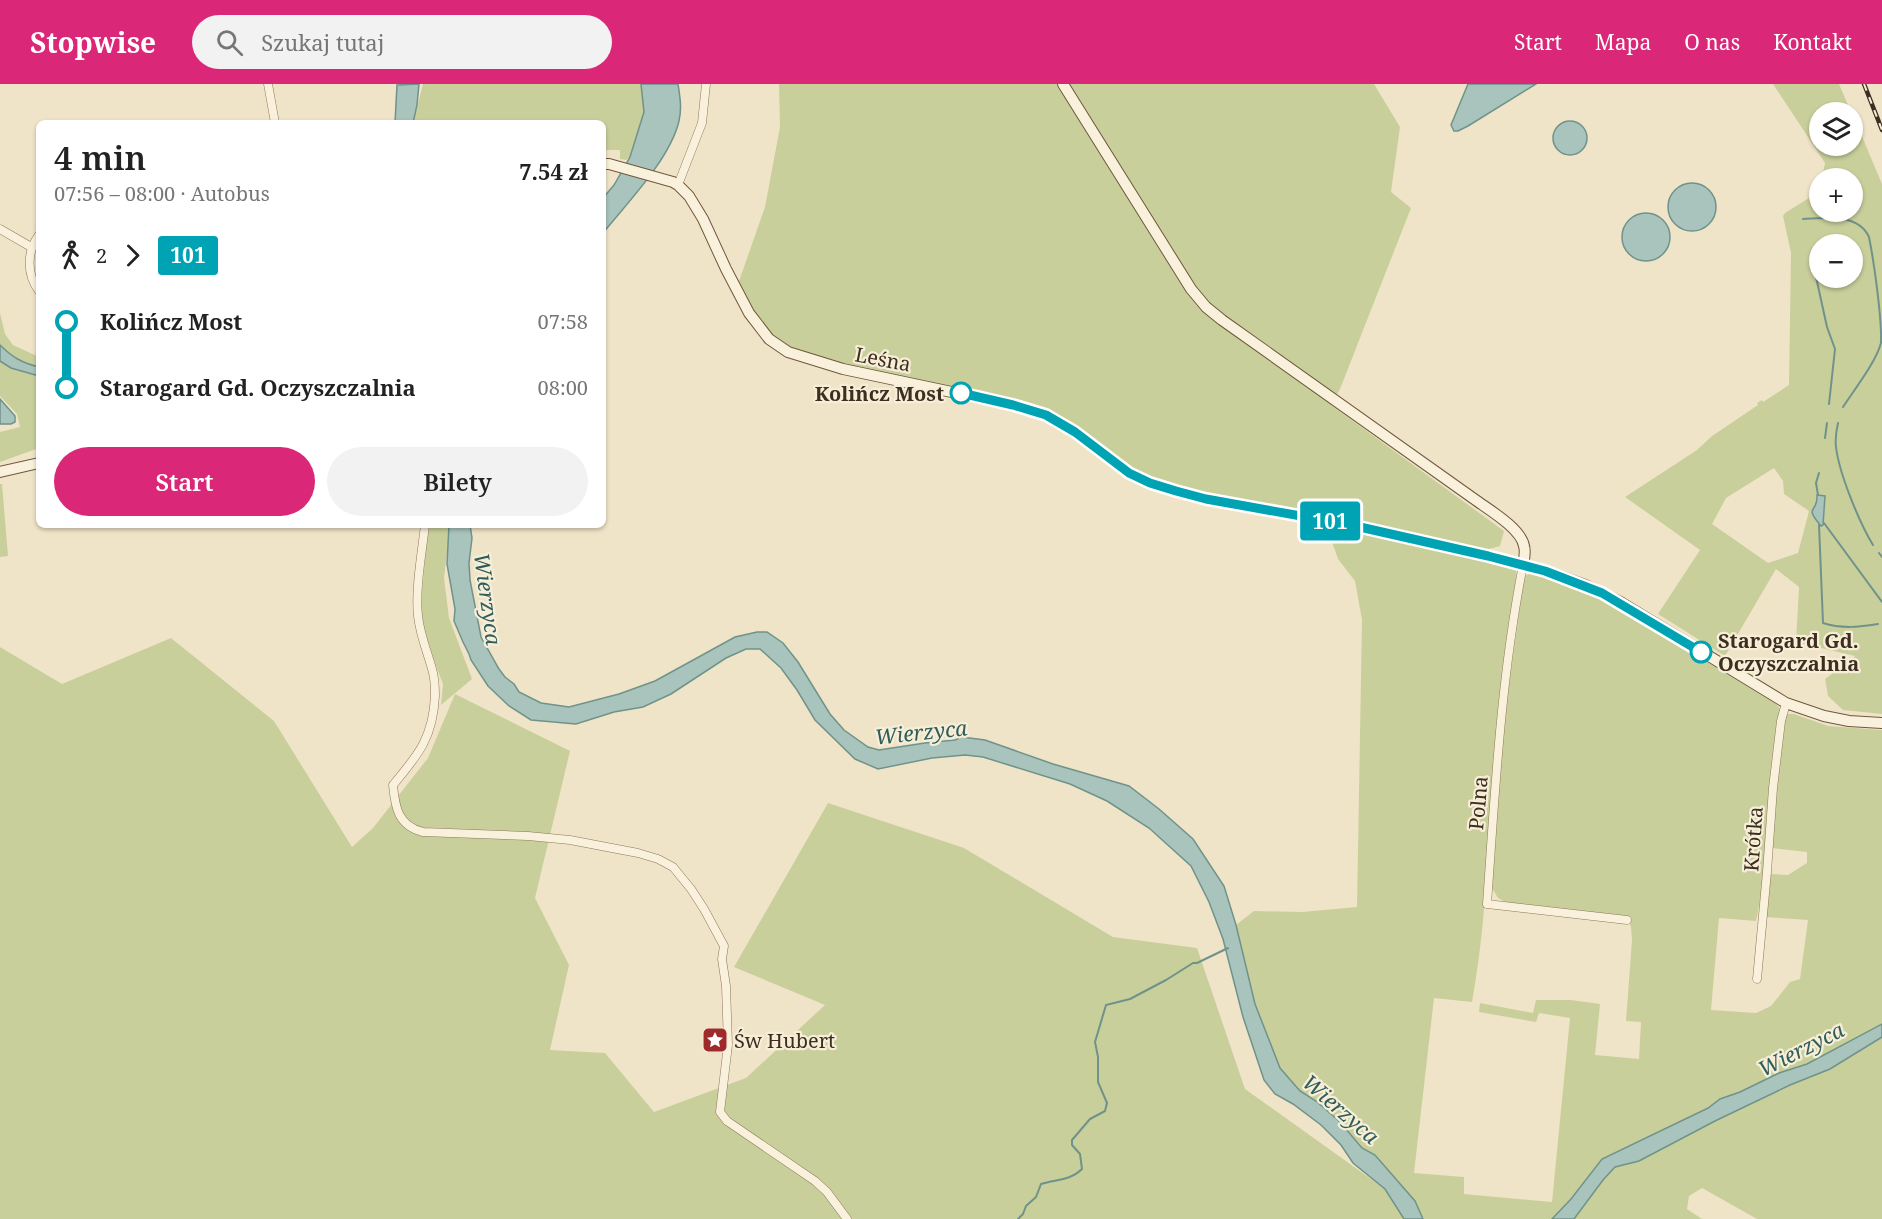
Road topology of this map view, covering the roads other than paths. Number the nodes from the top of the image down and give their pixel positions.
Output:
1 (268, 84) edge
2 (706, 84) edge
3 (1064, 84) edge
4 (274, 120) edge
5 (606, 164) edge
6 (678, 185) junction
7 (0, 229) edge
8 (36, 240) edge
9 (31, 247) junction
10 (36, 287) edge
11 (36, 464) edge
12 (0, 472) edge
13 (425, 528) edge
14 (1523, 565) junction
15 (1786, 703) junction
16 (1882, 723) edge
17 (1627, 920) dead end
18 (1756, 979) dead end
19 (847, 1219) edge

1 - 4 street
2 - 6 street
3 - 14 street
5 - 6 street
6 - 14 street, Leśna
7 - 9 street
8 - 9 street
9 - 10 street
11 - 12 street
13 - 19 street
14 - 15 street, Leśna
14 - 17 street, Polna
15 - 16 street, Leśna
15 - 18 street, Krótka

